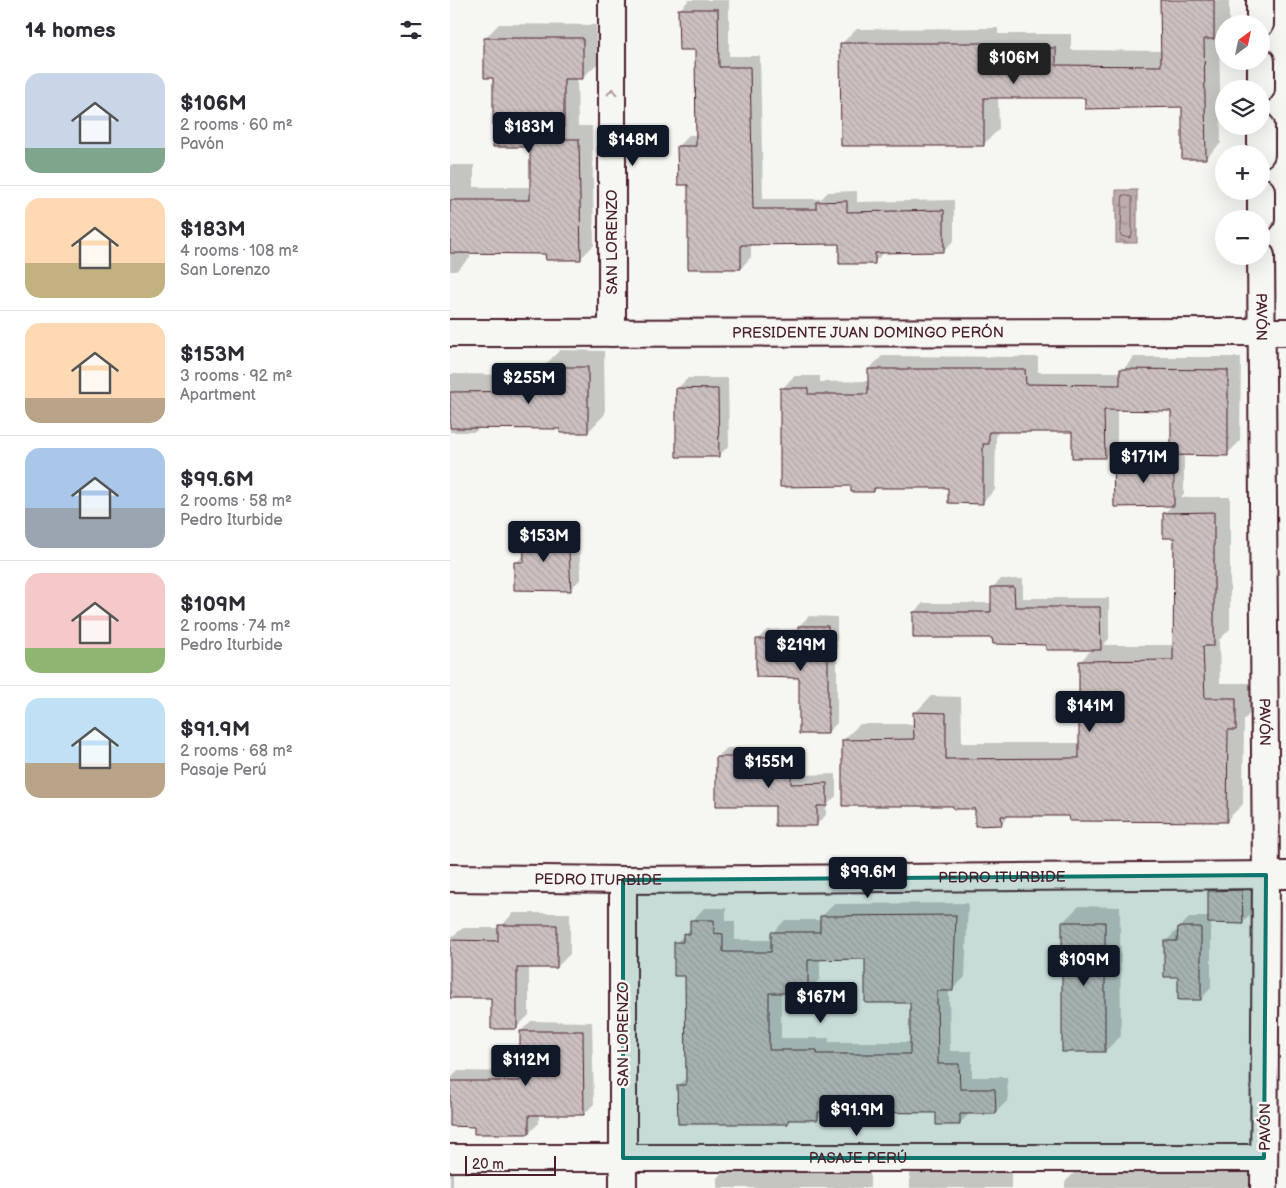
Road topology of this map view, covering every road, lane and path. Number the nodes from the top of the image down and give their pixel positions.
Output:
1 (612, 0) edge
2 (1260, 0) edge
3 (1260, 15) edge
4 (1263, 265) edge
5 (1274, 332) edge
6 (450, 333) edge
7 (612, 333) junction
8 (1276, 875) edge
9 (450, 878) edge
10 (623, 880) junction
11 (450, 1158) edge
12 (623, 1158) junction
13 (1264, 1158) junction
14 (623, 1188) edge
15 (1264, 1188) edge

7 -> 1 street, SAN LORENZO
2 - 3 street
4 - 5 street, PAVÓN
5 - 7 street, PRESIDENTE JUAN DOMINGO PERÓN
5 - 8 street, PAVÓN
6 - 7 street, PRESIDENTE JUAN DOMINGO PERÓN
8 - 10 street, PEDRO ITURBIDE
8 - 13 street, PAVÓN
9 - 10 street, PEDRO ITURBIDE
10 - 12 street, SAN LORENZO
11 - 12 street, PASAJE PERÚ
12 - 13 street, PASAJE PERÚ
12 - 14 street, SAN LORENZO
13 - 15 street, PAVÓN

